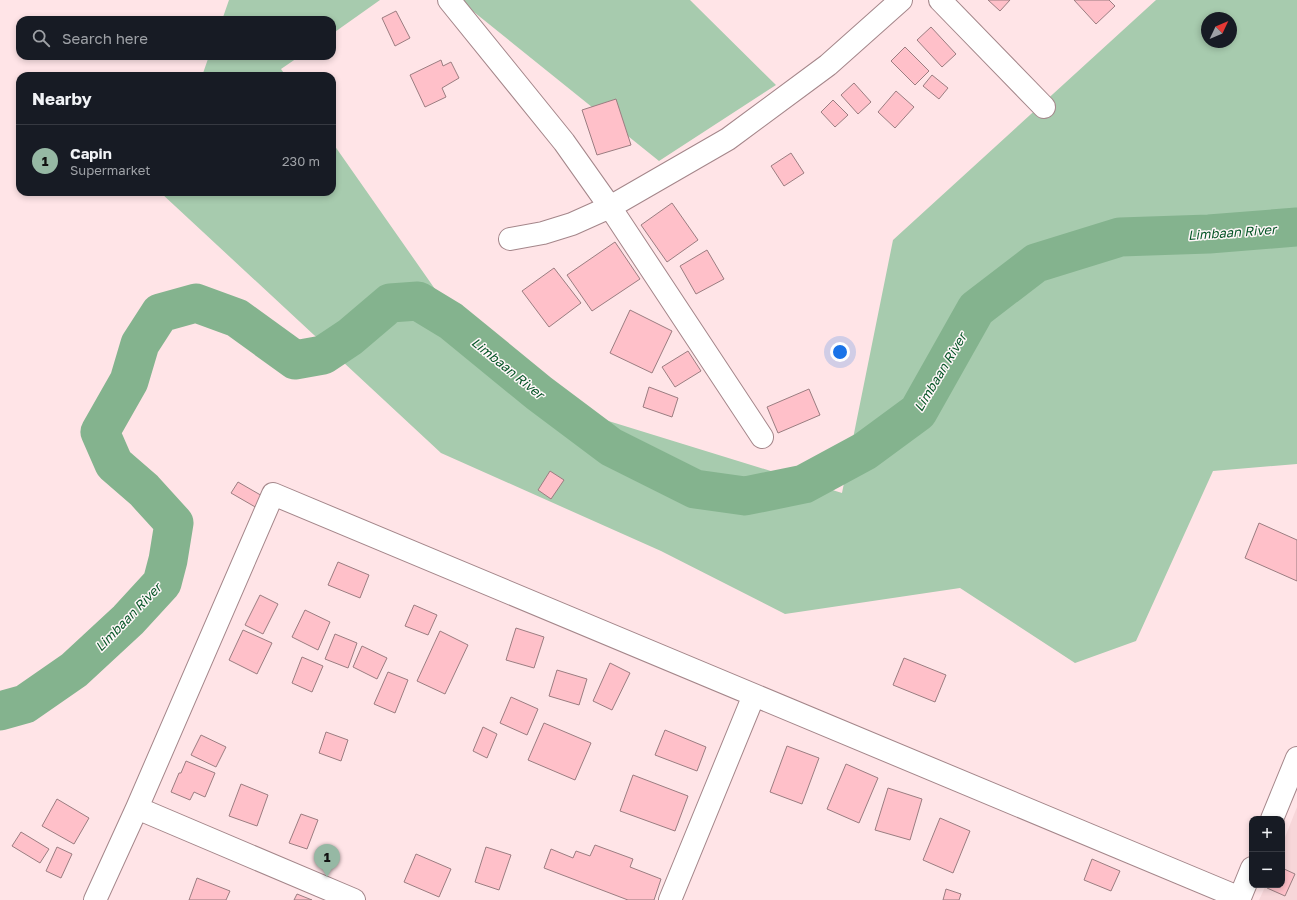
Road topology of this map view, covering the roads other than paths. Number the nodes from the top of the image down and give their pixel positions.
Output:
1 (449, 0) edge
2 (901, 0) edge
3 (940, 0) edge
4 (1044, 107) dead end
5 (610, 206) junction
6 (510, 239) dead end
7 (762, 437) dead end
8 (754, 695) junction
9 (1297, 758) edge
10 (137, 808) junction
11 (1273, 816) edge
12 (1249, 875) edge
13 (1239, 899) edge
14 (95, 900) edge
15 (354, 900) edge
16 (670, 900) edge

1 - 5 street
2 - 5 street
3 - 4 street
5 - 6 street
5 - 7 street
8 - 10 street
8 - 13 street
8 - 16 street
9 - 11 street
10 - 14 street
10 - 15 street
12 - 13 street

